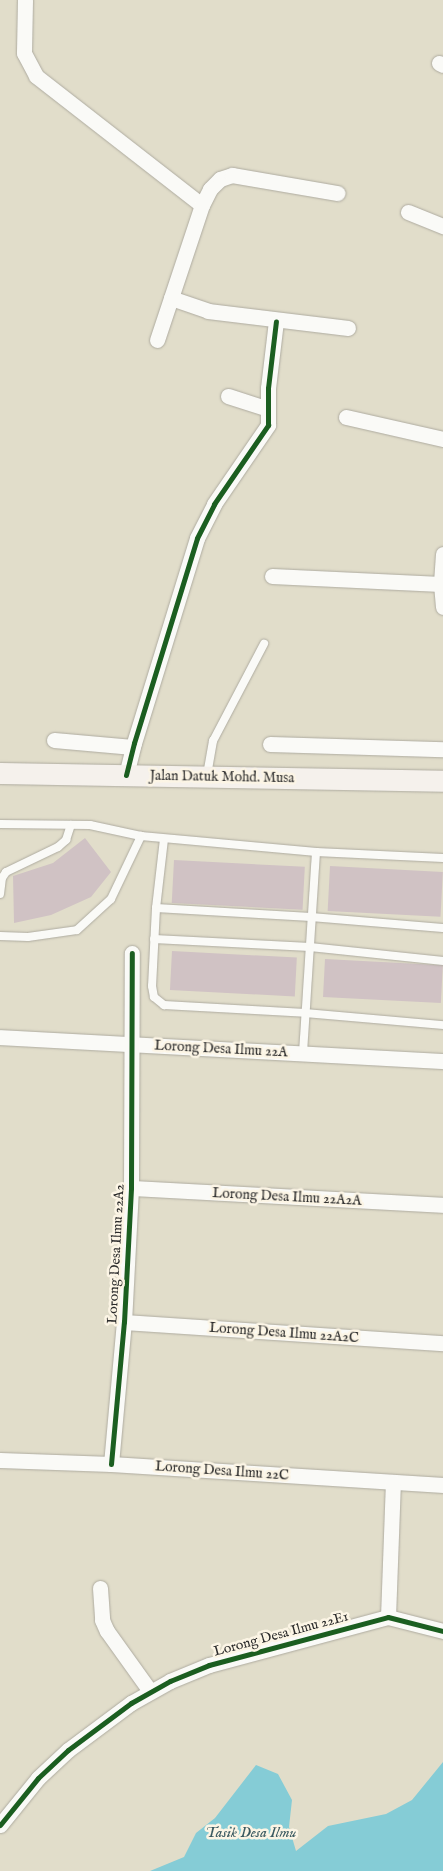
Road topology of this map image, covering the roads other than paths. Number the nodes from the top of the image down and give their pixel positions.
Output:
1 (25, 0) edge
2 (337, 193) dead end
3 (202, 205) junction
4 (408, 212) dead end
5 (443, 226) edge
6 (172, 298) junction
7 (276, 321) junction
8 (348, 328) dead end
9 (157, 340) dead end
10 (228, 396) dead end
11 (268, 409) junction
12 (346, 417) dead end
13 (443, 439) edge
14 (443, 554) edge
15 (272, 576) dead end
16 (441, 584) junction
17 (443, 607) edge
18 (264, 644) dead end
19 (54, 740) dead end
20 (270, 744) dead end
21 (133, 747) junction
22 (443, 749) edge
23 (0, 773) edge
24 (126, 775) junction
25 (206, 777) junction
26 (443, 781) edge
27 (0, 824) edge
28 (71, 825) junction
29 (141, 836) junction
30 (164, 838) junction
31 (316, 852) junction
32 (443, 858) edge
33 (0, 894) edge
34 (156, 908) junction
35 (311, 917) junction
36 (443, 928) edge
37 (0, 936) edge
38 (154, 939) junction
39 (310, 947) junction
40 (132, 953) dead end
41 (443, 961) edge
42 (305, 1014) junction
43 (443, 1025) edge
44 (0, 1037) edge
45 (133, 1044) junction
46 (303, 1053) junction
47 (443, 1061) edge
48 (131, 1188) junction
49 (443, 1205) edge
50 (124, 1322) junction
51 (443, 1343) edge
52 (0, 1460) edge
53 (111, 1464) junction
54 (393, 1482) junction
55 (443, 1485) edge
56 (100, 1588) dead end
57 (388, 1617) junction
58 (443, 1630) edge
59 (150, 1691) junction
60 (0, 1825) edge

1 - 3 street
2 - 3 street
3 - 6 street
4 - 5 street
6 - 7 street
6 - 9 street
7 - 8 street
7 - 11 street
10 - 11 street
11 - 21 street
12 - 13 street
14 - 16 street
15 - 16 street
16 - 17 street
18 - 25 lane
19 - 21 street
20 - 22 street
21 - 24 street
23 - 24 main road, Jalan Datuk Mohd. Musa
24 - 25 main road, Jalan Datuk Mohd. Musa
25 - 26 main road, Jalan Datuk Mohd. Musa
27 - 28 lane
28 - 29 lane
28 - 33 lane
29 - 30 lane
29 - 37 lane
30 - 31 lane
30 - 34 lane
31 - 32 lane
31 - 35 lane
34 - 35 lane
34 - 38 lane
35 - 36 lane
35 - 39 lane
38 - 39 lane
38 - 42 lane
39 - 41 lane
39 - 42 lane
40 - 45 street, Lorong Desa Ilmu 22A2
42 - 43 lane
42 - 46 lane
44 - 45 street, Lorong Desa Ilmu 22A
45 - 46 street, Lorong Desa Ilmu 22A
45 - 48 street, Lorong Desa Ilmu 22A2
46 - 47 street, Lorong Desa Ilmu 22A
48 - 49 street, Lorong Desa Ilmu 22A2A
48 - 50 street, Lorong Desa Ilmu 22A2
50 - 51 street, Lorong Desa Ilmu 22A2C
50 - 53 street, Lorong Desa Ilmu 22A2
52 - 53 street, Lorong Desa Ilmu 22C
53 - 54 street, Lorong Desa Ilmu 22C
54 - 55 street, Lorong Desa Ilmu 22C
54 - 57 street
56 - 59 street
57 - 58 street, Lorong Desa Ilmu 22E1
57 - 59 street, Lorong Desa Ilmu 22E1
59 - 60 street, Lorong Desa Ilmu 22E1

